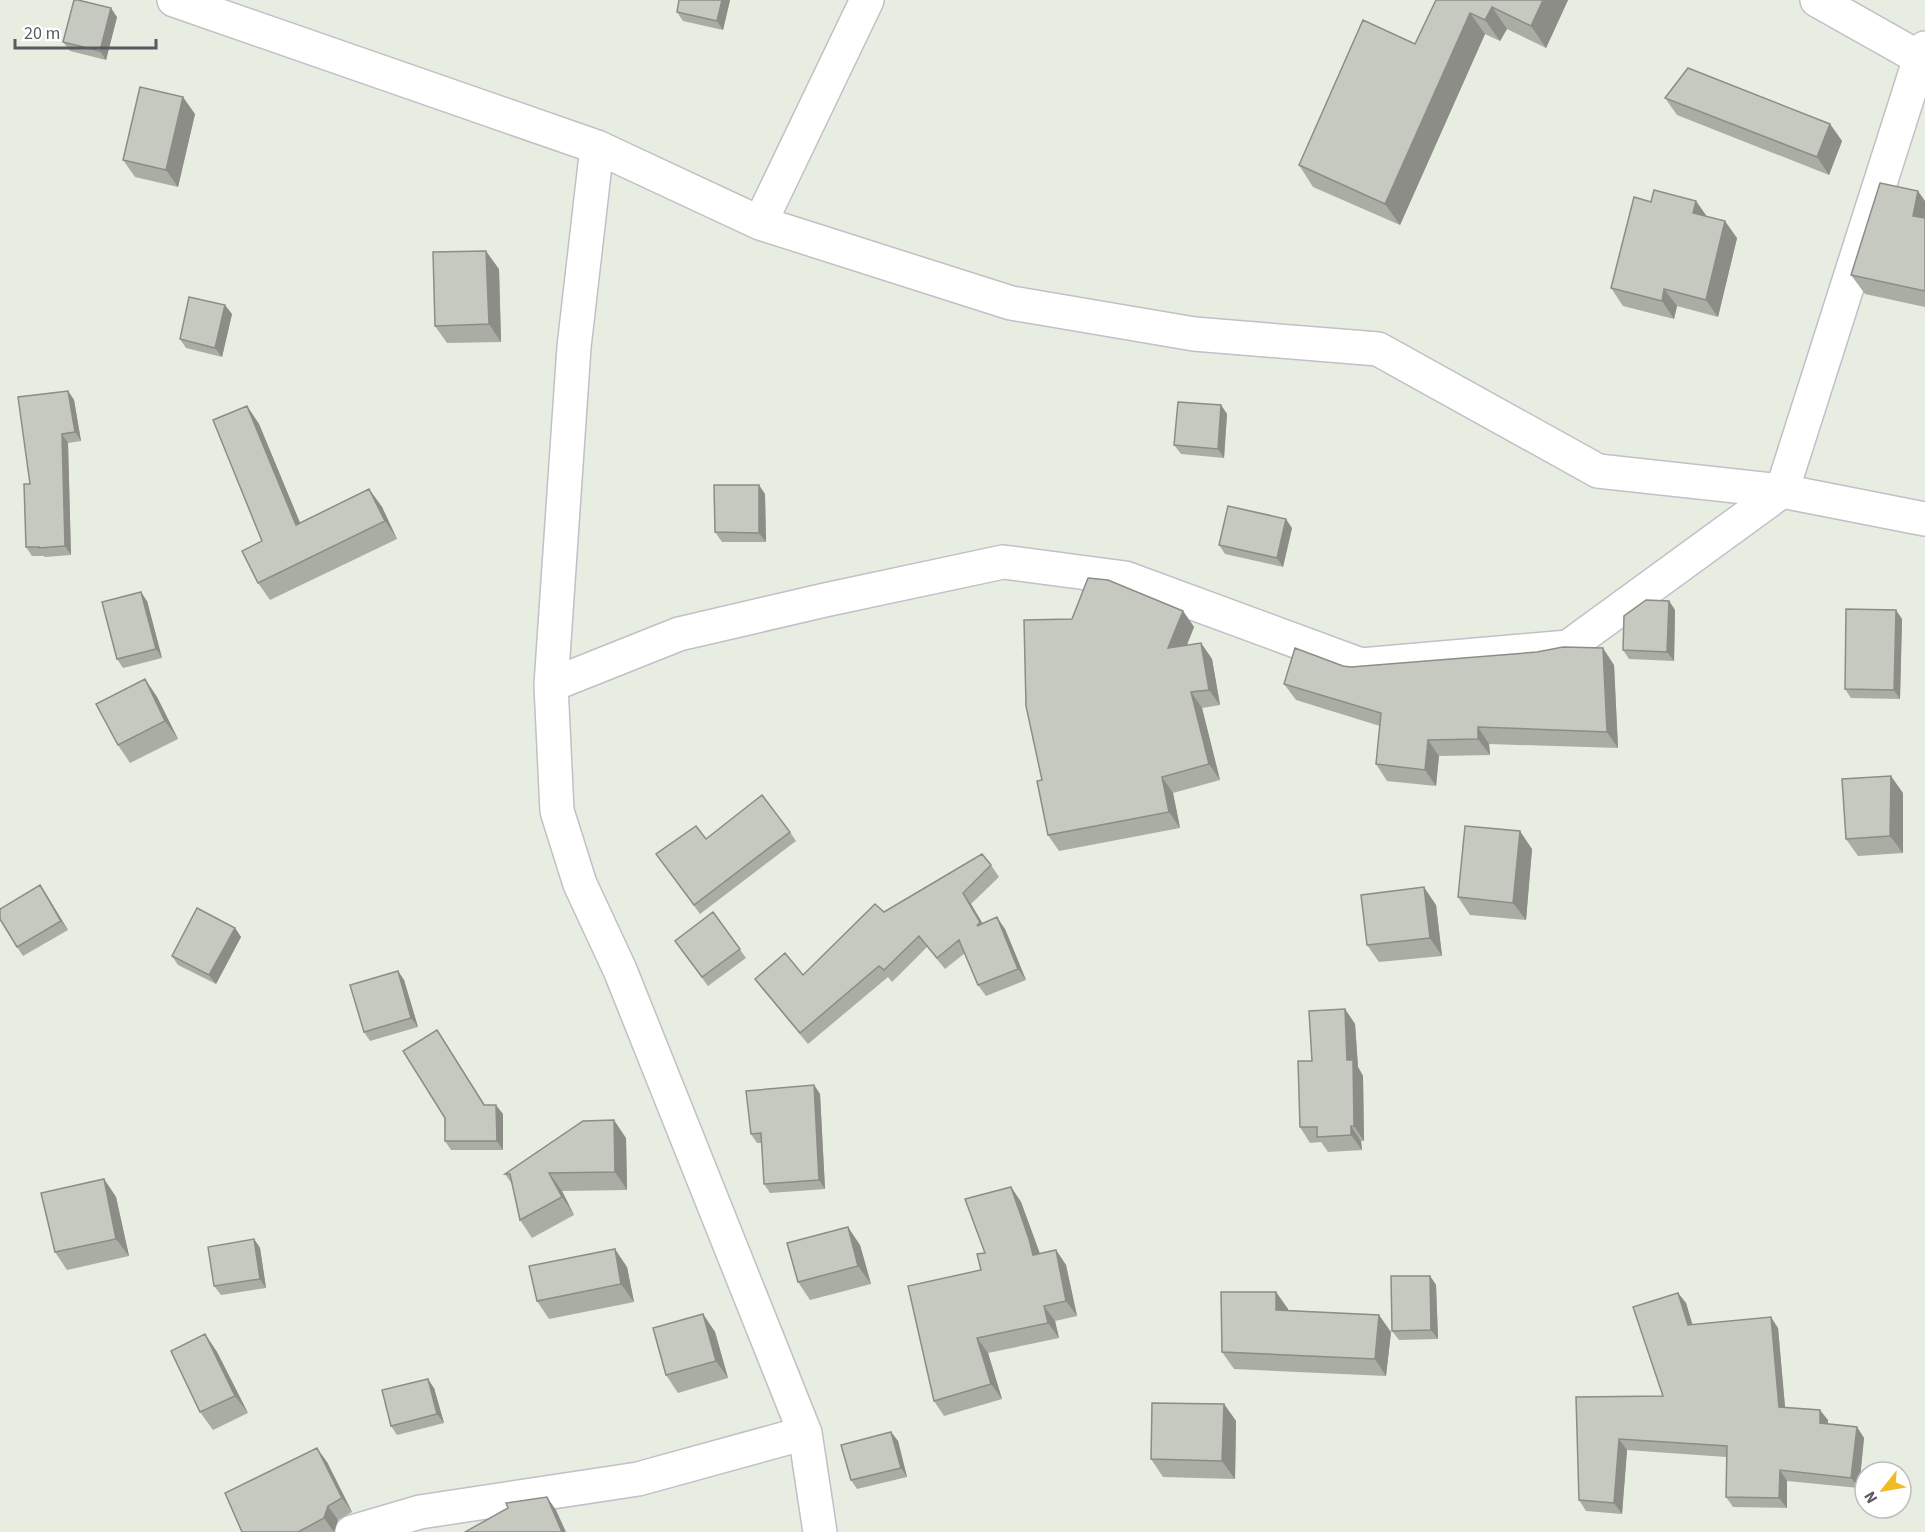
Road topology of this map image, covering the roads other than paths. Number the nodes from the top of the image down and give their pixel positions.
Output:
1 (174, 0) edge
2 (867, 0) edge
3 (1817, 0) edge
4 (1923, 53) edge
5 (597, 147) junction
6 (760, 223) junction
7 (1782, 491) junction
8 (1925, 519) edge
9 (551, 685) junction
10 (805, 1432) junction
11 (352, 1532) edge
12 (820, 1532) edge

1 - 5 street
2 - 6 street
3 - 4 street
4 - 7 street
5 - 6 street
5 - 9 street
6 - 7 street
7 - 8 street
7 - 9 street
9 - 10 street
10 - 11 street
10 - 12 street

